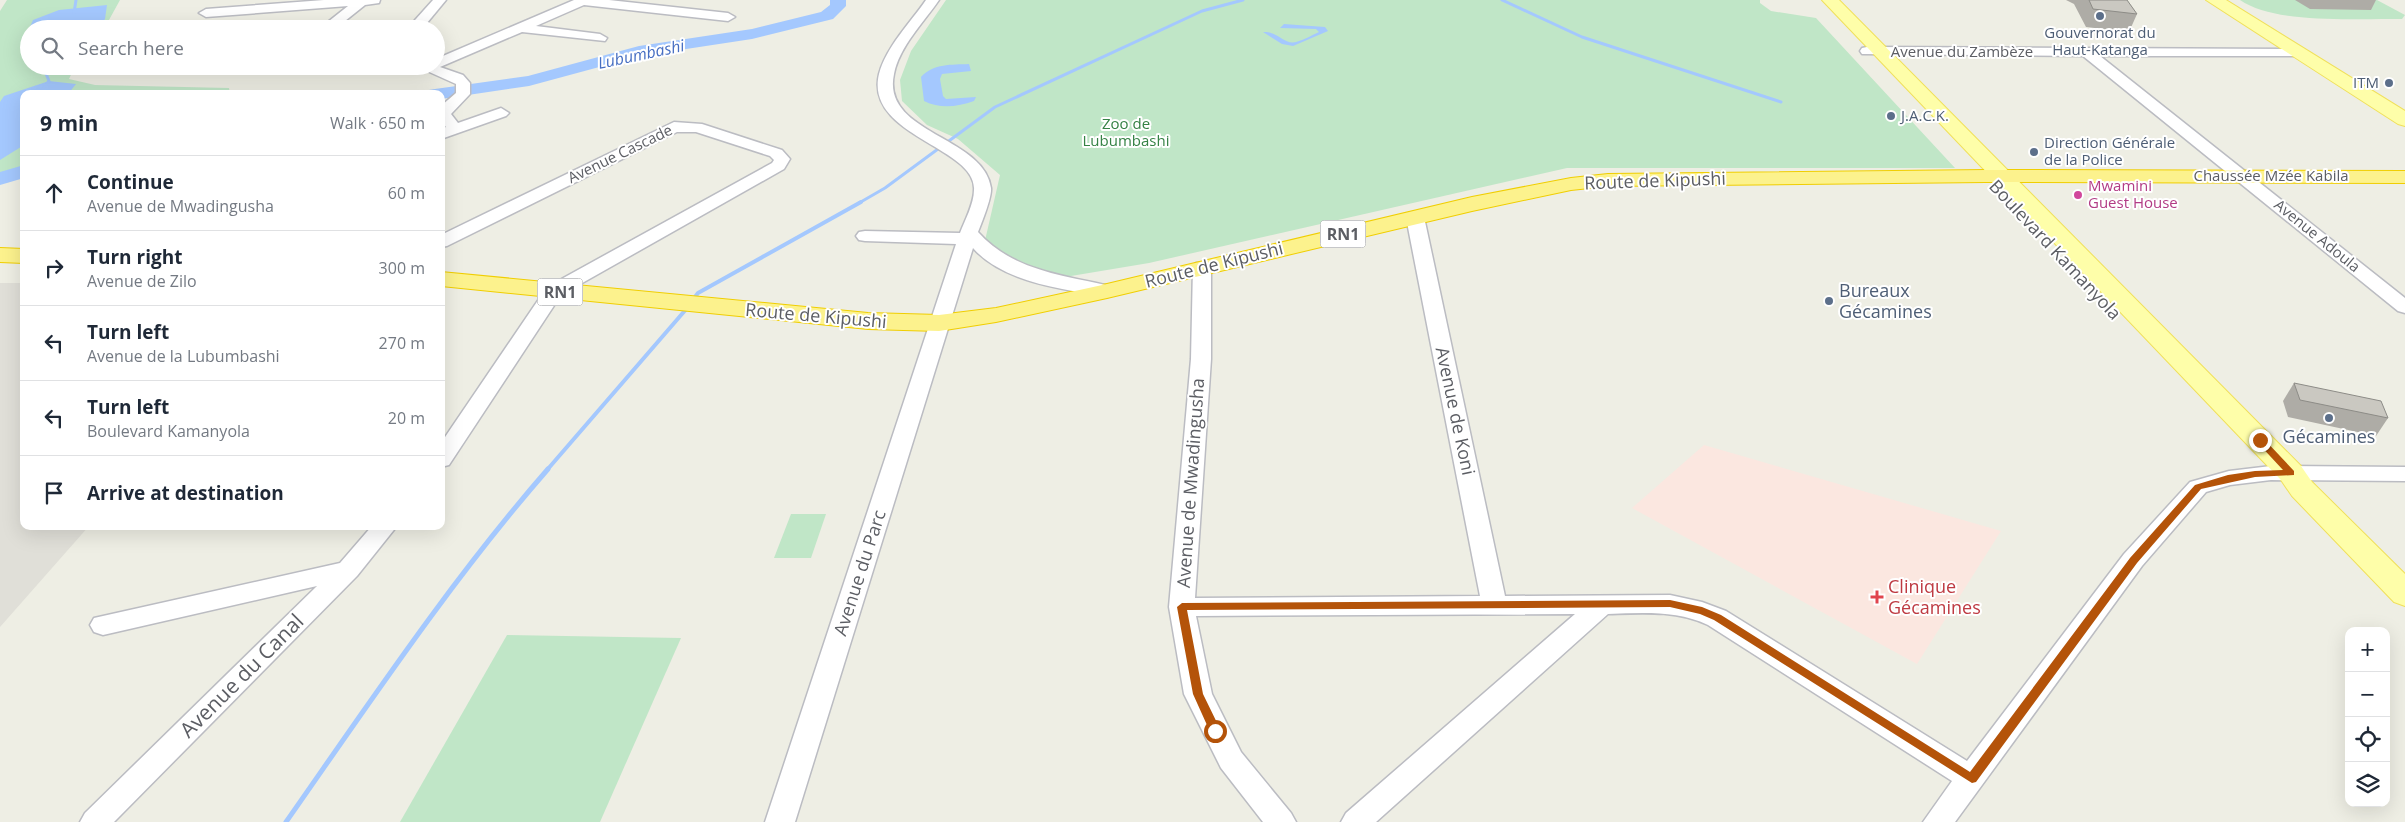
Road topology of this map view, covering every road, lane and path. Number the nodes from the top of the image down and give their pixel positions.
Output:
1 (369, 0) edge
2 (440, 0) edge
3 (933, 0) edge
4 (1818, 0) edge
5 (1830, 0) edge
6 (2214, 0) edge
7 (584, 1) edge
8 (206, 13) dead end
9 (728, 17) dead end
10 (336, 20) edge
11 (422, 20) edge
12 (521, 28) junction
13 (600, 38) dead end
14 (1874, 51) junction
15 (2297, 52) junction
16 (2088, 53) junction
17 (445, 59) edge
18 (445, 73) edge
19 (445, 112) edge
20 (501, 113) dead end
21 (445, 118) edge
22 (2405, 120) edge
23 (448, 131) edge
24 (1995, 176) junction
25 (2242, 176) junction
26 (2405, 177) edge
27 (1415, 217) junction
28 (865, 236) dead end
29 (969, 236) junction
30 (445, 240) edge
31 (0, 255) edge
32 (20, 256) edge
33 (1202, 267) junction
34 (445, 279) edge
35 (554, 291) junction
36 (1107, 291) junction
37 (2405, 307) edge
38 (939, 323) junction
39 (445, 454) edge
40 (2405, 474) edge
41 (2288, 478) junction
42 (382, 530) edge
43 (348, 570) junction
44 (2405, 594) edge
45 (1603, 604) junction
46 (1495, 606) junction
47 (1182, 607) junction
48 (103, 625) dead end
49 (1972, 779) junction
50 (95, 822) edge
51 (780, 822) edge
52 (1281, 822) edge
53 (1356, 822) edge
54 (1938, 822) edge

1 - 8 street
1 - 10 street
2 - 11 street
3 - 29 street, Avenue du Parc
4 - 14 main road, Boulevard Kamanyola
5 - 14 main road, Boulevard Kamanyola
6 - 15 main road
7 - 9 street
7 - 12 street
12 - 13 street
12 - 17 street
14 - 16 street, Avenue du Zambèze
14 - 24 main road, Boulevard Kamanyola
15 - 16 street, Avenue du Zambèze
15 - 22 main road
16 - 25 street, Avenue Adoula
18 - 19 street
20 - 23 street
21 - 23 street
24 - 25 highway, Chaussée Mzée Kabila / RN1
24 - 27 highway, Route de Kipushi / RN1
24 - 41 main road, Boulevard Kamanyola
25 - 26 highway, Chaussée Mzée Kabila / RN1
25 - 37 street, Avenue Adoula
27 - 33 highway, Route de Kipushi / RN1
27 - 46 street, Avenue de Koni
28 - 29 street
29 - 36 street
29 - 38 street, Avenue du Parc
30 - 35 street, Avenue Cascade
31 - 32 highway
33 - 36 highway, Route de Kipushi / RN1
33 - 47 street, Avenue de Mwadingusha
34 - 35 highway, Route de Kipushi / RN1
35 - 38 highway, Route de Kipushi / RN1
35 - 39 street
36 - 38 highway, Route de Kipushi / RN1
38 - 51 street, Avenue du Parc
40 - 41 street
41 - 44 main road, Boulevard Kamanyola
41 - 49 street
42 - 43 street, Avenue du Canal
43 - 48 street
43 - 50 street, Avenue du Canal
45 - 46 street
45 - 49 street
45 - 53 street
46 - 47 street
47 - 52 street, Avenue de Mwadingusha
49 - 54 street

